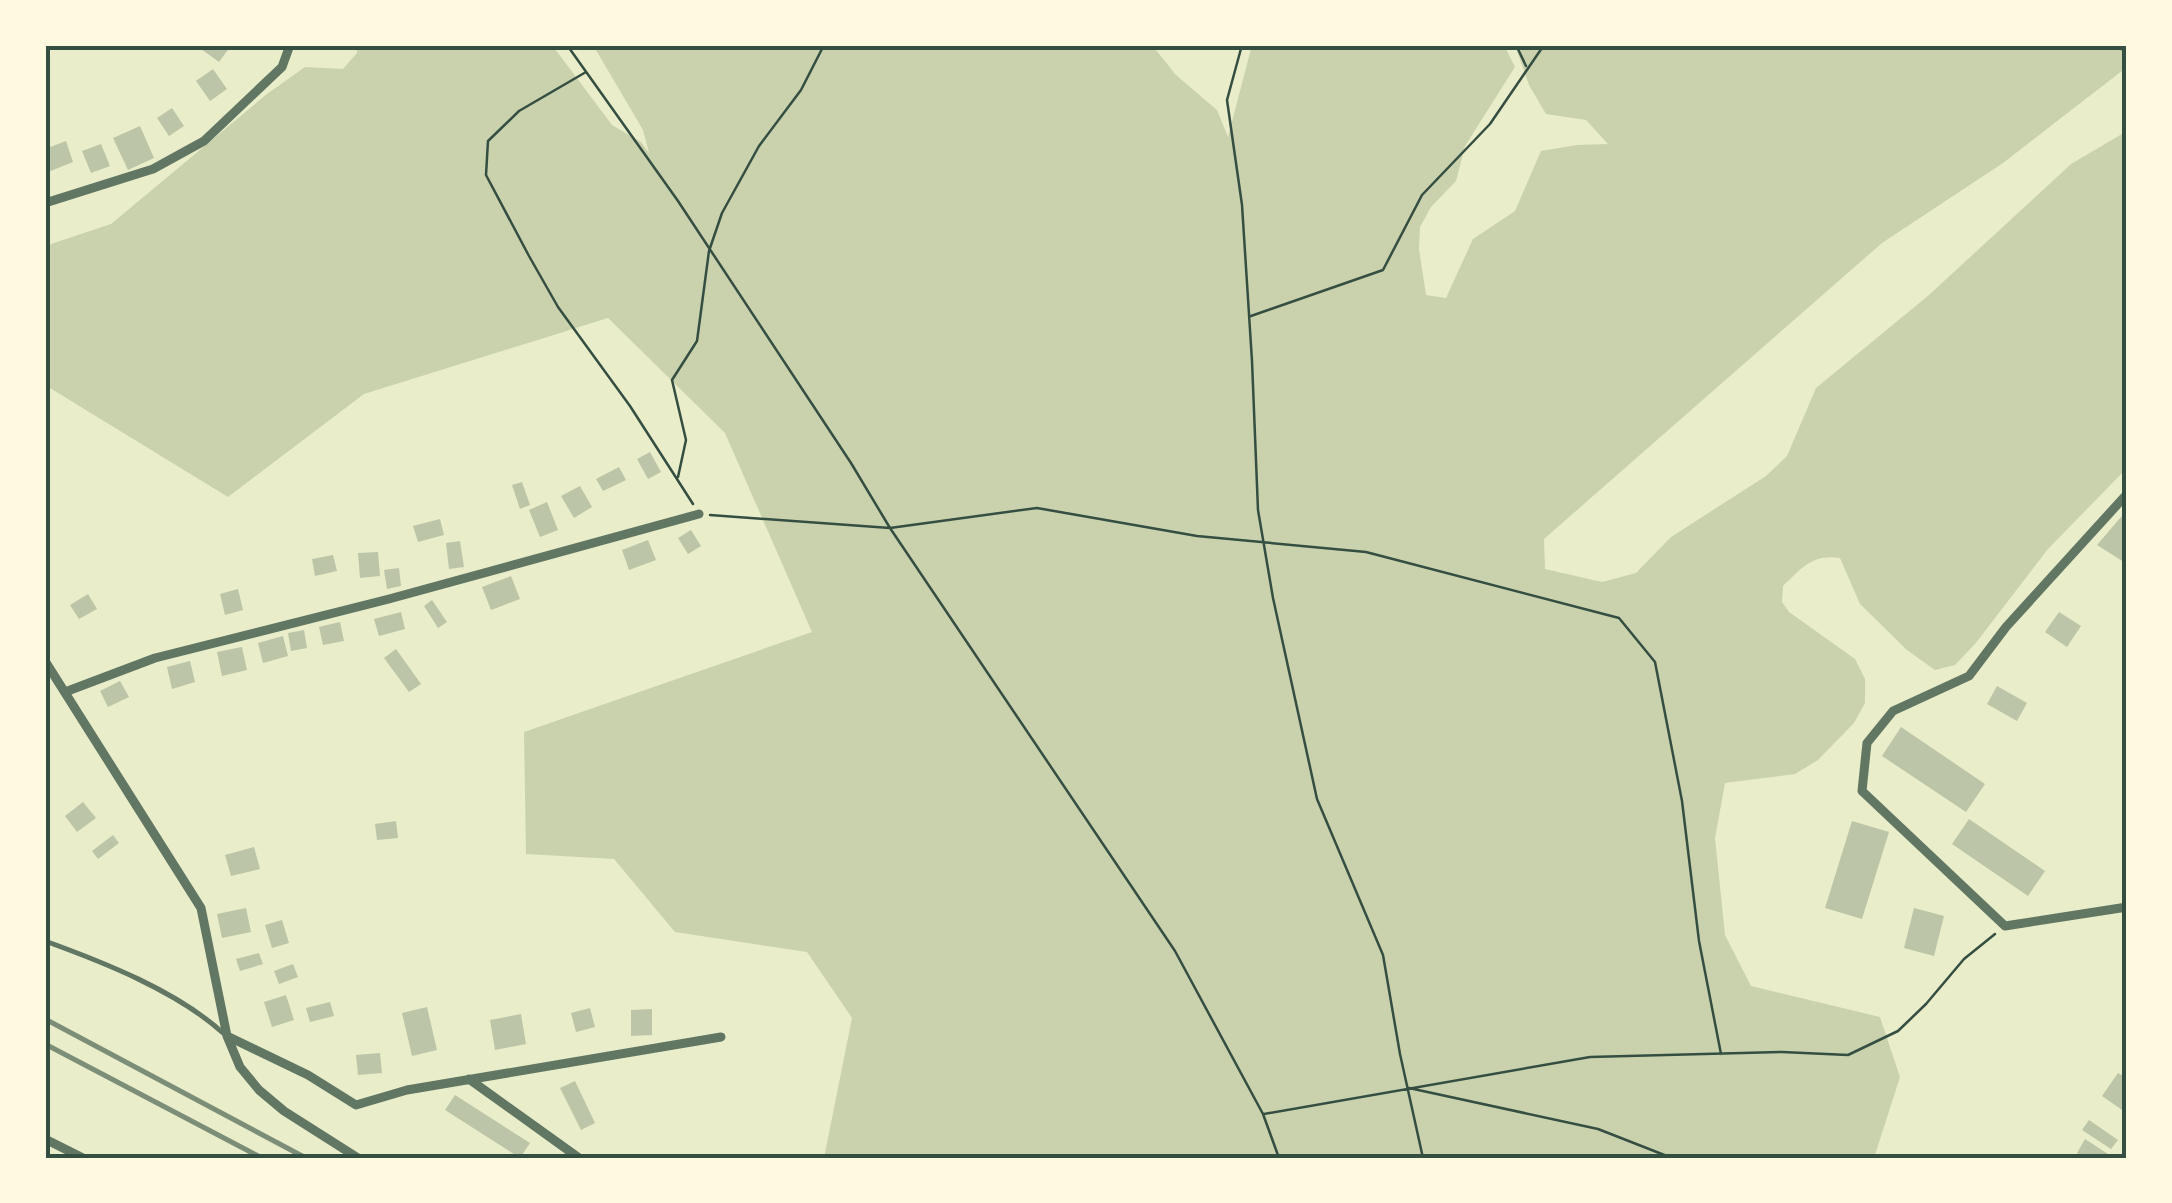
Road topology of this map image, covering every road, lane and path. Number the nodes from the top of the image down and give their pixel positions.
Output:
1 (567, 45) edge
2 (824, 45) edge
3 (1242, 45) edge
4 (1516, 45) edge
5 (1544, 45) edge
6 (2120, 45) edge
7 (290, 46) edge
8 (2127, 58) edge
9 (1527, 68) junction
10 (586, 72) junction
11 (45, 204) edge
12 (709, 250) junction
13 (1250, 316) junction
14 (678, 480) junction
15 (2127, 494) edge
16 (699, 514) junction
17 (890, 528) junction
18 (1264, 542) junction
19 (45, 661) edge
20 (65, 692) junction
21 (2127, 906) edge
22 (2006, 926) junction
23 (45, 941) edge
24 (227, 1036) junction
25 (722, 1036) dead end
26 (1721, 1054) junction
27 (469, 1079) junction
28 (1408, 1087) junction
29 (1262, 1114) junction
30 (45, 1139) edge
31 (84, 1158) edge
32 (358, 1158) edge
33 (579, 1158) edge
34 (1279, 1158) edge
35 (1424, 1158) edge
36 (1672, 1158) edge

1 - 10 path
2 - 12 path
3 - 13 path
4 - 9 path
5 - 9 path
6 - 8 path
7 - 11 street
9 - 13 path
10 - 12 path
10 - 14 path
12 - 14 path
12 - 17 path
13 - 18 path
14 - 16 path
15 - 22 street
16 - 17 path
16 - 20 street
17 - 18 path
17 - 29 path
18 - 26 path
18 - 28 path
19 - 20 street
20 - 24 street
21 - 22 street
22 - 26 path
23 - 24 lane
24 - 27 street
24 - 32 street
25 - 27 street
26 - 28 path
27 - 33 street
28 - 29 path
28 - 35 path
28 - 36 path
29 - 34 path
30 - 31 street

